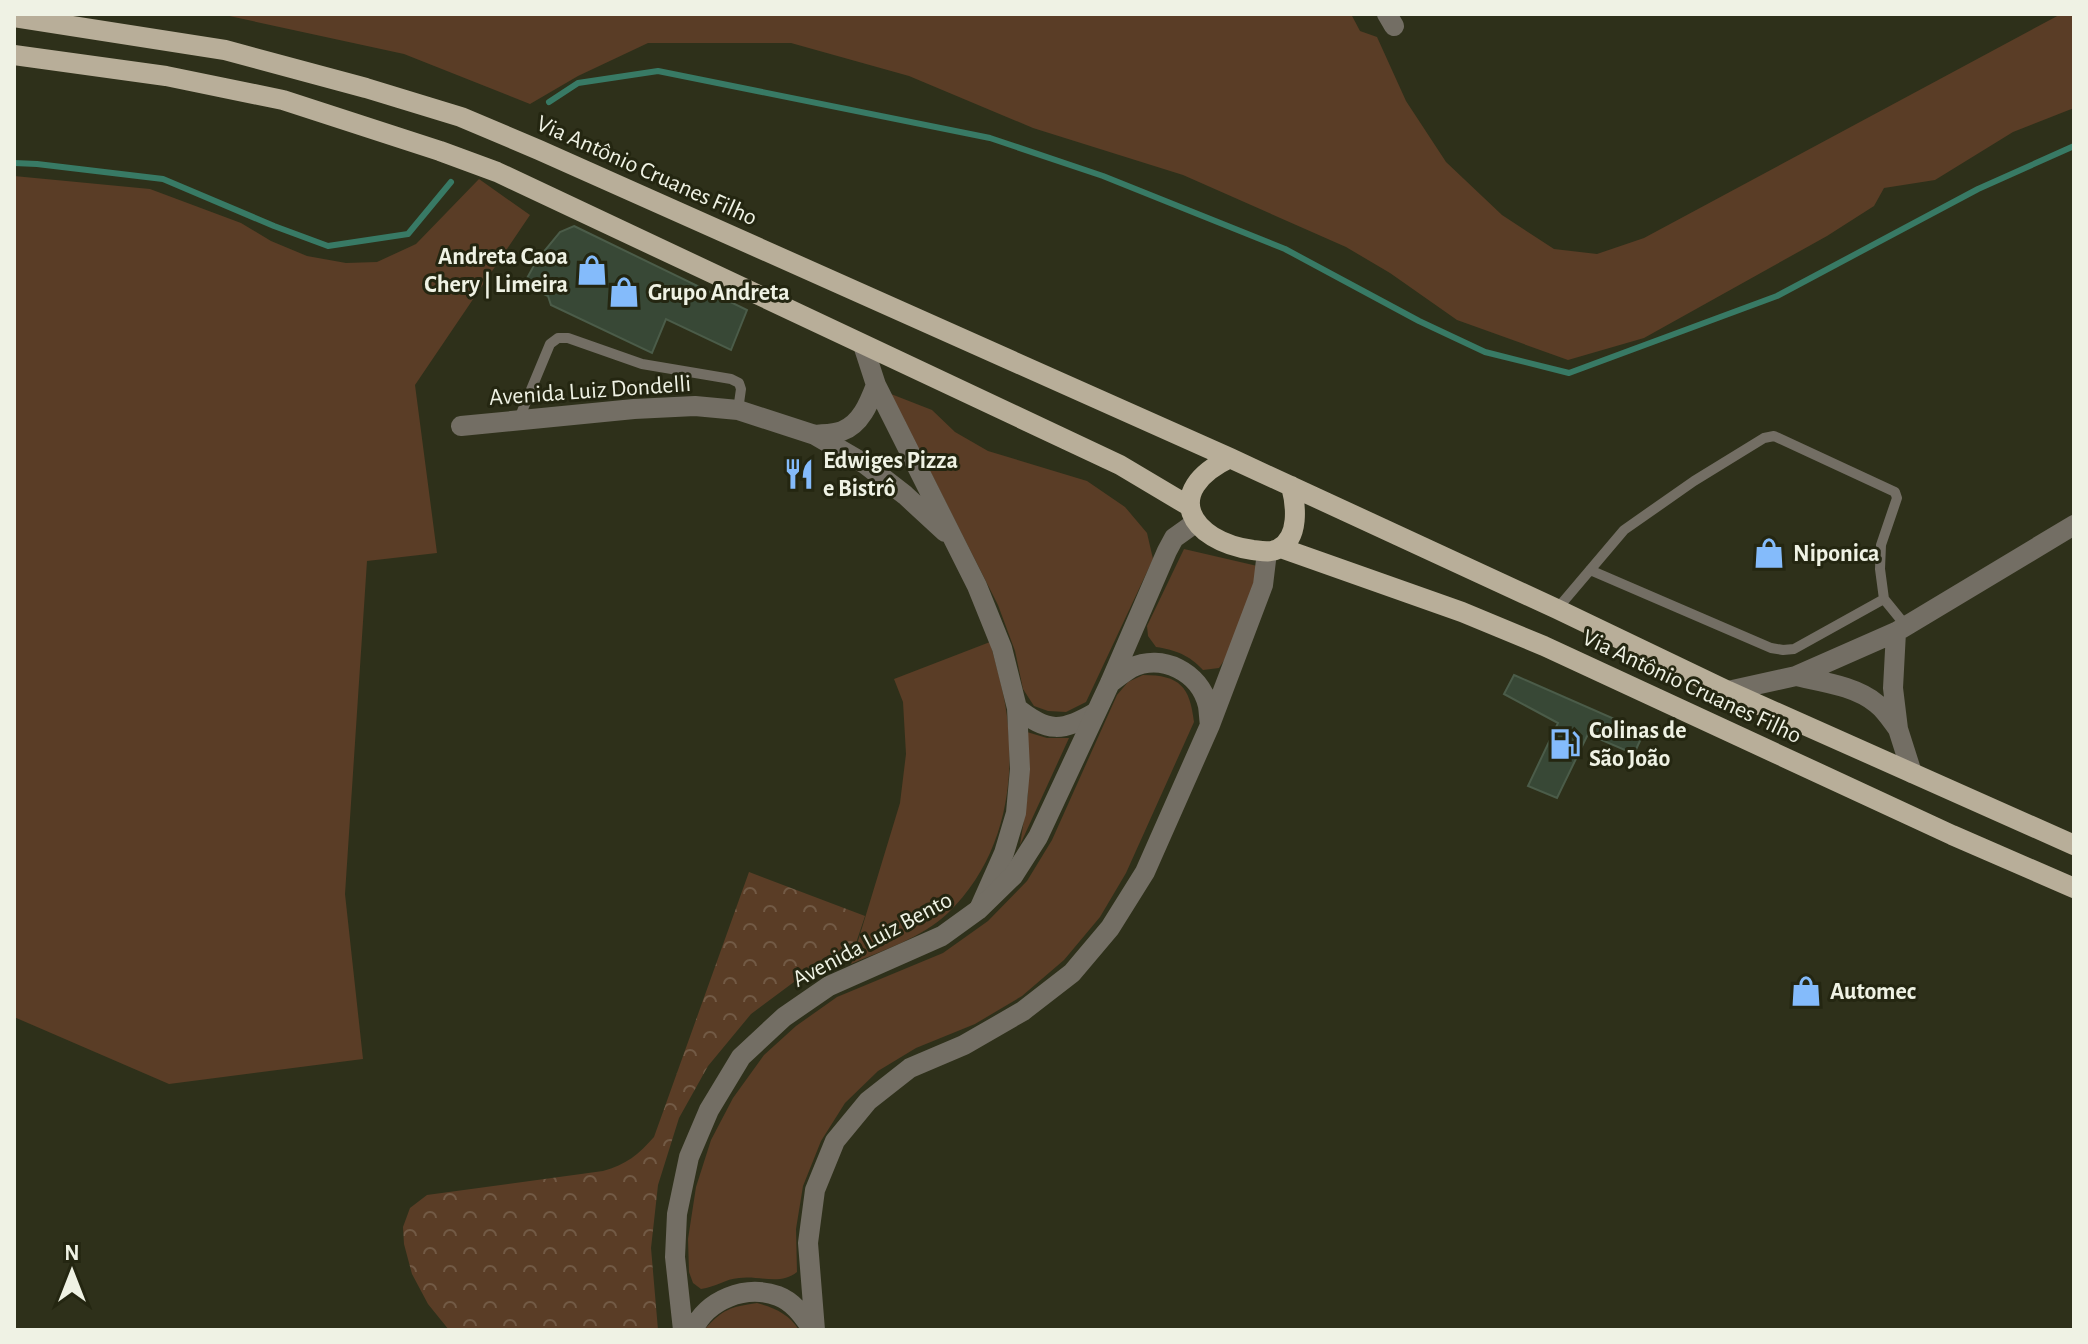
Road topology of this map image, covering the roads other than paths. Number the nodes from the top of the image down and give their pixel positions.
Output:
1 (14, 17) edge
2 (14, 55) edge
3 (863, 345) junction
4 (876, 385) junction
5 (738, 410) junction
6 (518, 421) junction
7 (461, 426) dead end
8 (815, 435) junction
9 (1230, 458) junction
10 (1291, 486) junction
11 (1192, 515) junction
12 (2074, 525) edge
13 (954, 540) junction
14 (1274, 550) junction
15 (1590, 570) junction
16 (1884, 599) junction
17 (1557, 609) junction
18 (1901, 629) junction
19 (1796, 676) junction
20 (1110, 683) junction
21 (1728, 691) junction
22 (1017, 708) junction
23 (1096, 712) junction
24 (1210, 725) junction
25 (1898, 729) junction
26 (1912, 773) junction
27 (2074, 845) edge
28 (2074, 888) edge
29 (978, 910) junction
30 (683, 1330) edge
31 (693, 1330) edge
32 (814, 1330) edge

1 - 9 main road, Via Antônio Cruanes Filho
2 - 3 main road
3 - 4 street, Avenida Luiz Dondelli
3 - 11 main road
4 - 8 street
4 - 13 street, Avenida Luiz Dondelli
5 - 6 street, Avenida Luiz Dondelli
5 - 6 lane
5 - 8 street, Avenida Luiz Dondelli
6 - 7 street, Avenida Luiz Dondelli
8 - 13 street, Avenida Luiz Dondelli
9 - 10 main road
9 - 11 main road
10 - 14 main road
10 - 17 main road, Via Antônio Cruanes Filho
11 - 14 main road
11 - 20 street, Avenida Luiz Bento
12 - 18 street
13 - 22 street, Avenida Luiz Dondelli
14 - 24 street
14 - 28 main road, Via Antônio Cruanes Filho
15 - 16 lane
15 - 16 lane
15 - 17 lane
16 - 18 lane
17 - 21 main road, Via Antônio Cruanes Filho
18 - 19 street
18 - 25 street
19 - 21 street
19 - 25 street
20 - 23 street, Avenida Luiz Bento
20 - 24 street
21 - 26 main road, Via Antônio Cruanes Filho
22 - 23 street
22 - 29 street, Avenida Luiz Dondelli
23 - 29 street, Avenida Luiz Bento
24 - 32 street
25 - 26 street
26 - 27 main road, Via Antônio Cruanes Filho
29 - 30 street, Avenida Luiz Bento
31 - 32 street

